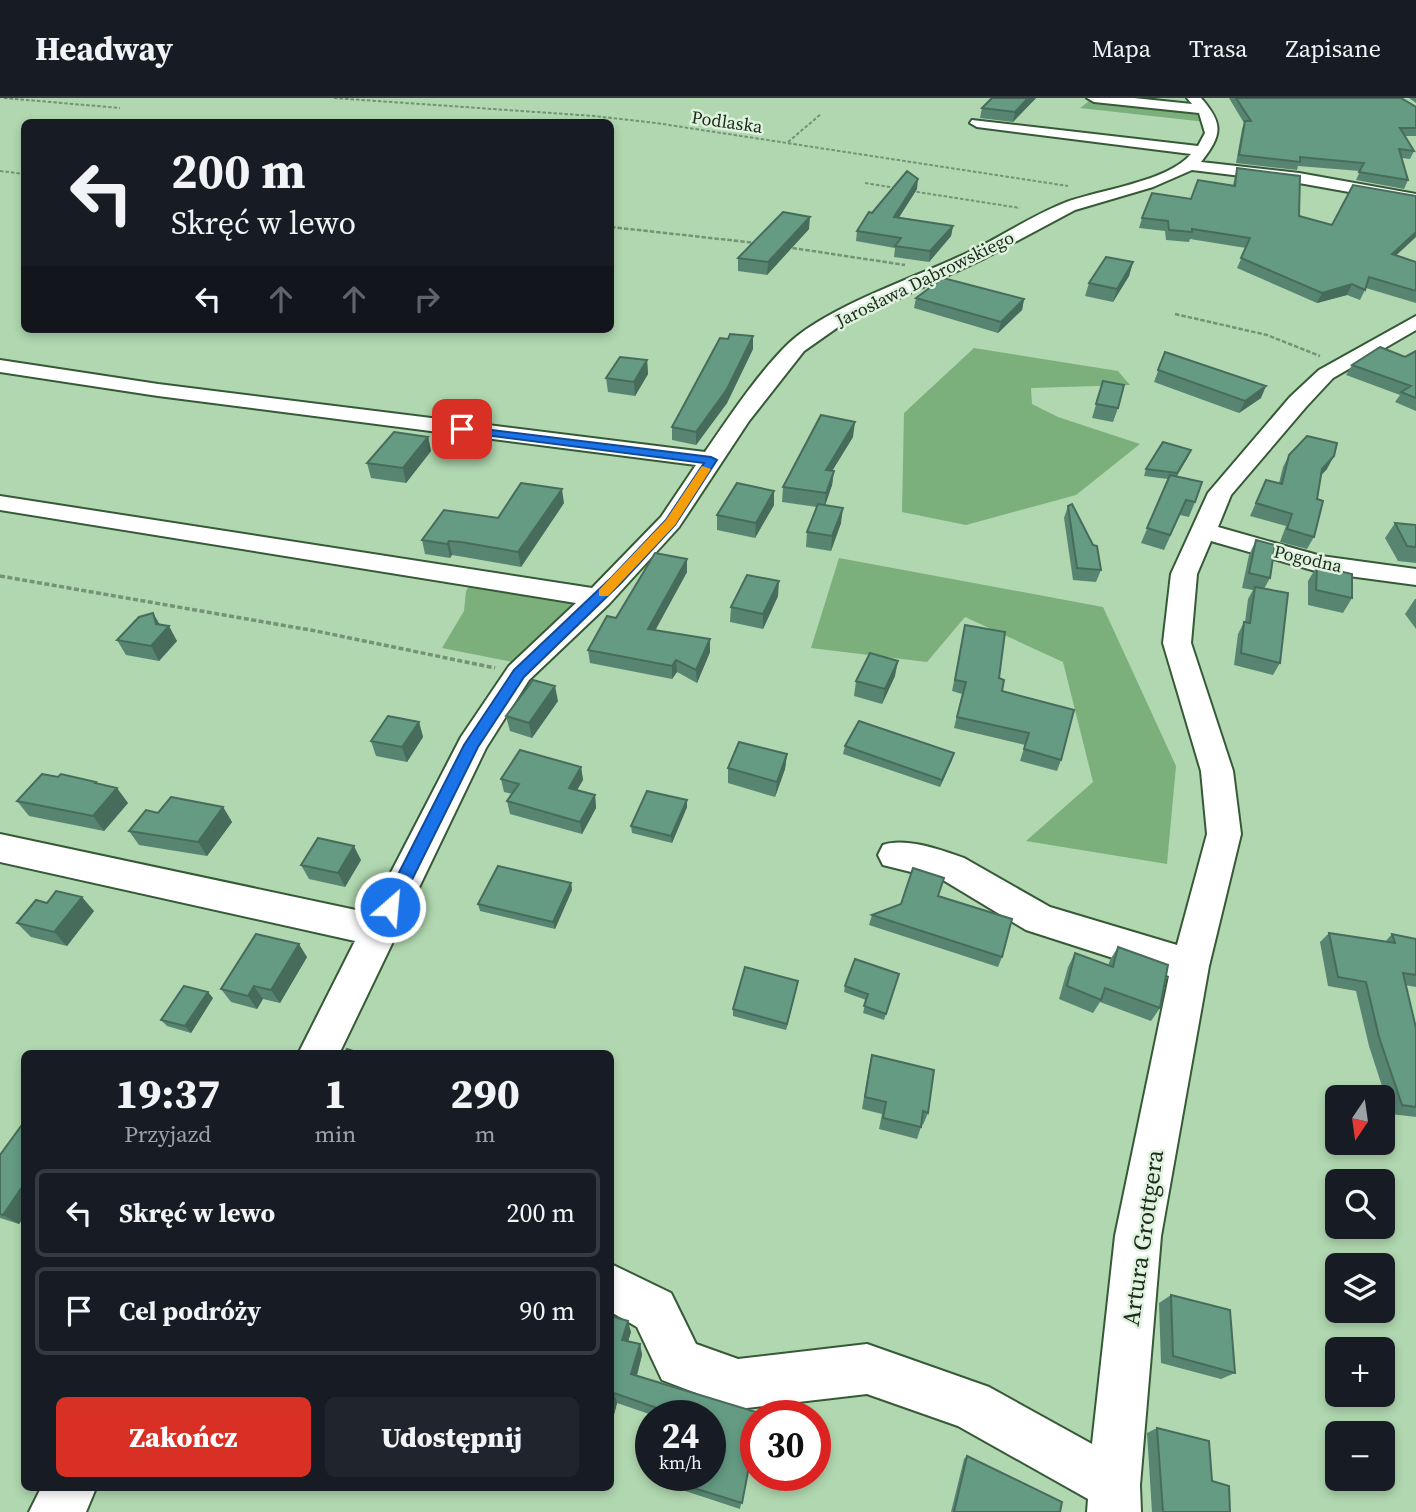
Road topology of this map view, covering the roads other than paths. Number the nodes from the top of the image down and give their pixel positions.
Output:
1 (1094, 98) edge
2 (1199, 104) edge
3 (977, 123) dead end
4 (1201, 151) junction
5 (1157, 164) dead end
6 (1186, 166) junction
7 (1416, 199) edge
8 (1416, 322) edge
9 (0, 366) edge
10 (711, 460) junction
11 (0, 503) edge
12 (1203, 531) junction
13 (1416, 577) edge
14 (598, 598) junction
15 (0, 848) edge
16 (895, 855) dead end
17 (378, 930) junction
18 (1190, 967) junction
19 (320, 1050) edge
20 (614, 1289) edge
21 (69, 1491) edge
22 (1114, 1498) edge
23 (56, 1512) edge

1 - 2 street
2 - 4 street
3 - 4 street
4 - 6 street
5 - 6 street
6 - 7 street
6 - 10 street, Jarosława Dąbrowskiego
8 - 12 street, Artura Grottgera
9 - 10 street
10 - 14 street, Jarosława Dąbrowskiego
11 - 14 street
12 - 13 street, Pogodna
12 - 18 street, Artura Grottgera
14 - 17 street, Jarosława Dąbrowskiego
15 - 17 street
16 - 18 street
17 - 19 street, Jarosława Dąbrowskiego
18 - 22 street, Artura Grottgera
20 - 22 street
21 - 23 street

